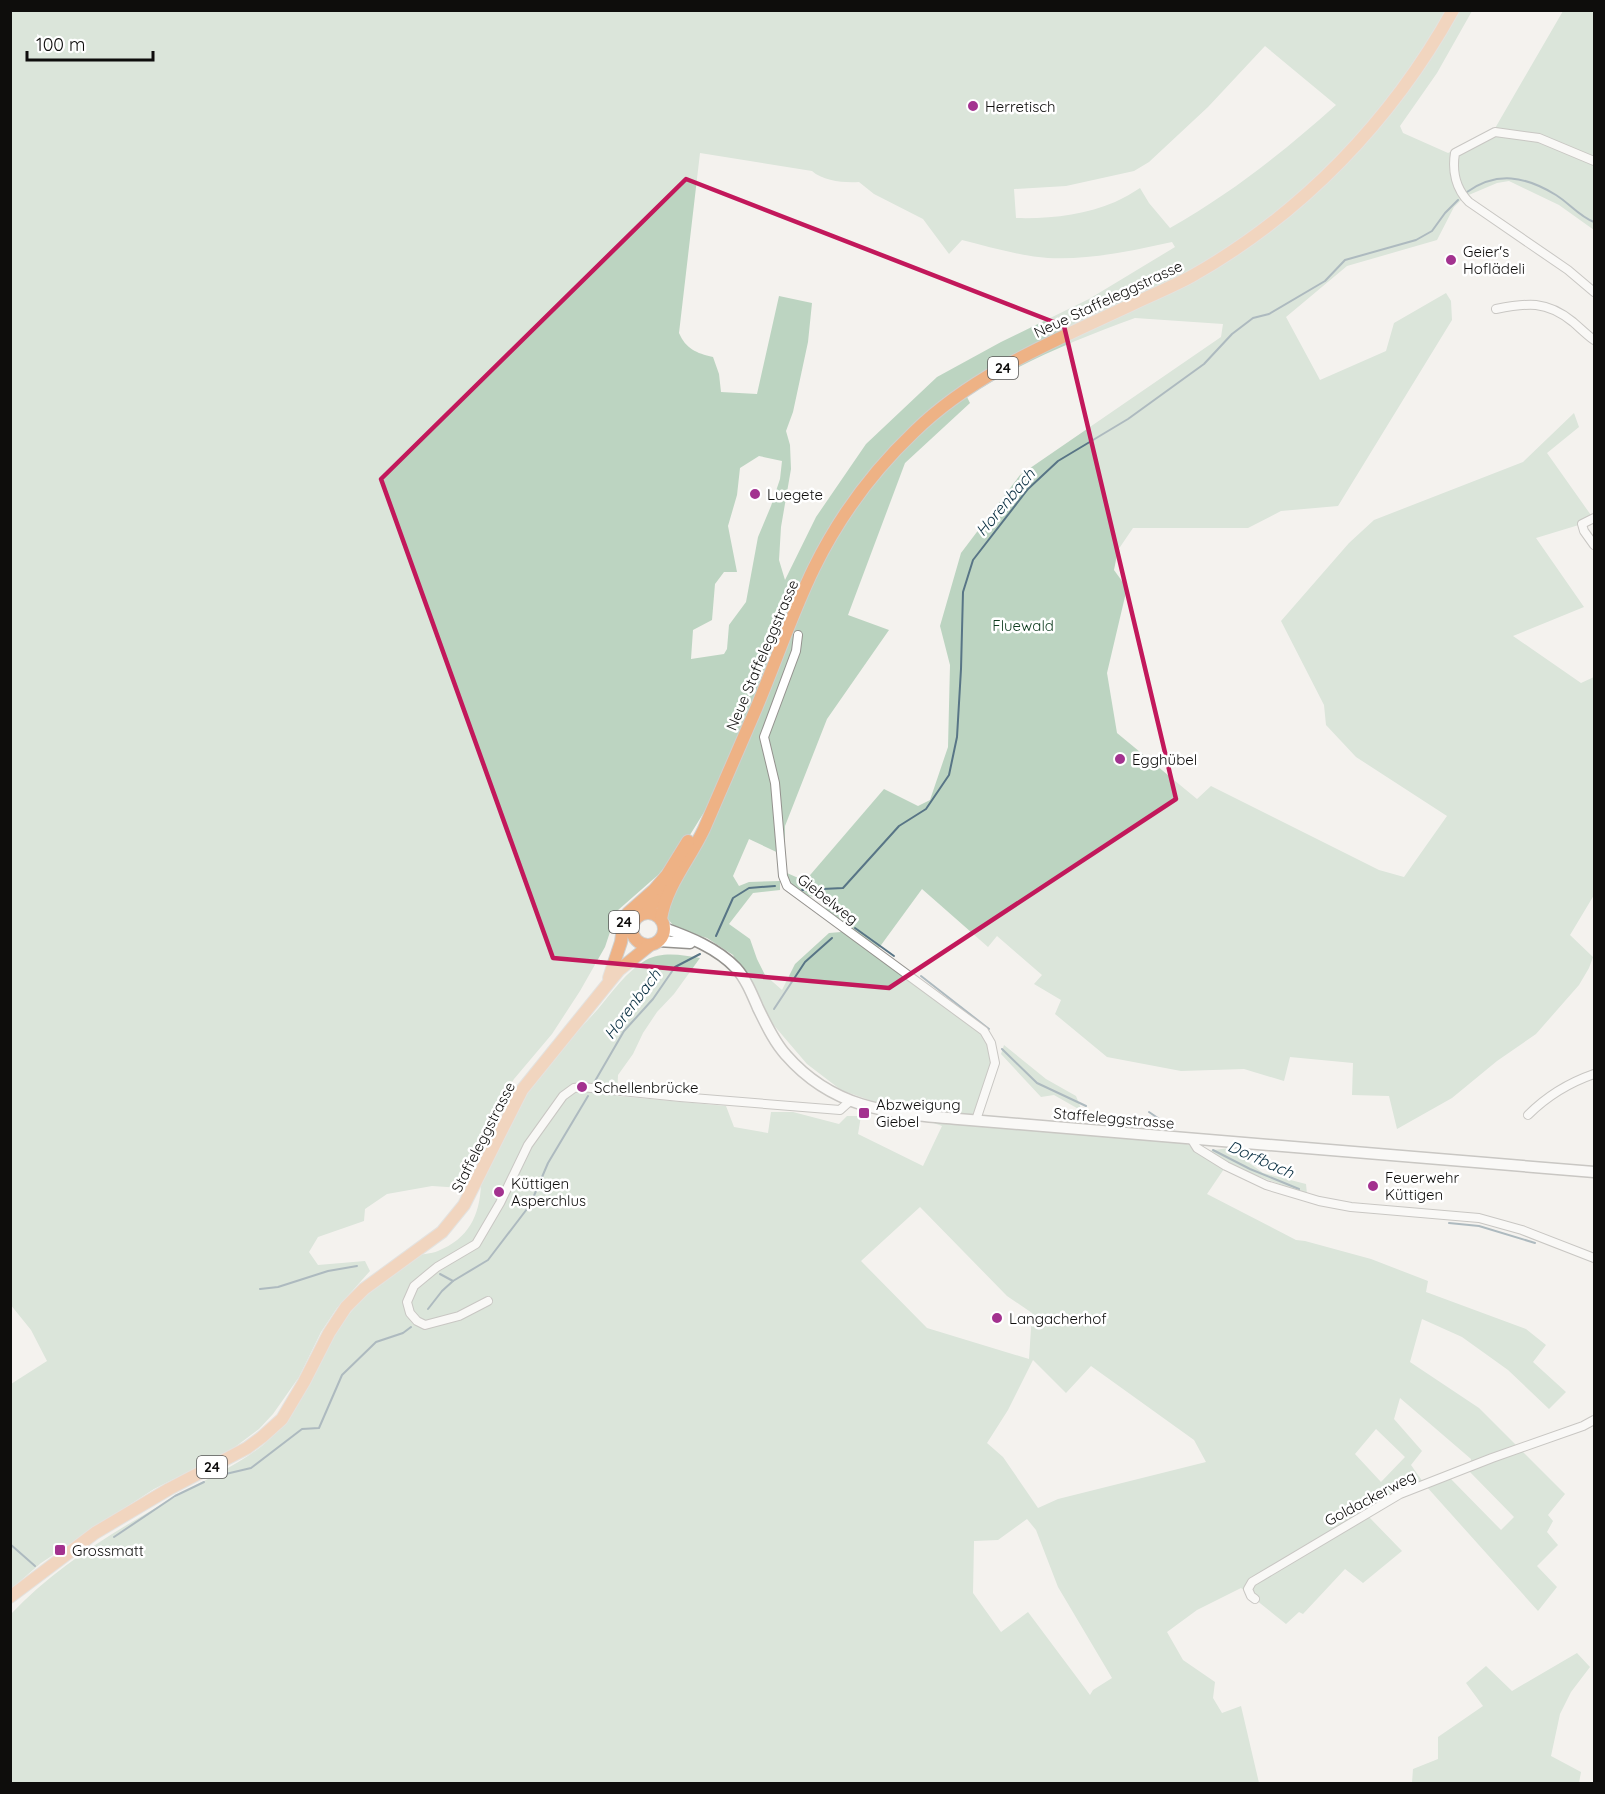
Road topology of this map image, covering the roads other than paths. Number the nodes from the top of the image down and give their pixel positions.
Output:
1 (1453, 10) edge
2 (1594, 160) edge
3 (1594, 292) edge
4 (1496, 309) dead end
5 (1594, 340) edge
6 (1594, 518) edge
7 (1594, 545) edge
8 (798, 635) dead end
9 (712, 806) junction
10 (667, 875) junction
11 (644, 913) junction
12 (662, 923) junction
13 (632, 932) junction
14 (654, 943) junction
15 (705, 946) junction
16 (619, 970) junction
17 (607, 985) junction
18 (1594, 1074) edge
19 (850, 1101) junction
20 (1528, 1115) dead end
21 (976, 1120) junction
22 (1192, 1140) junction
23 (1594, 1172) edge
24 (1594, 1258) edge
25 (488, 1301) dead end
26 (1594, 1420) edge
27 (10, 1597) edge
28 (1255, 1599) dead end

1 - 9 main road, Neue Staffeleggstrasse / 24
2 - 3 street
4 - 5 street
6 - 7 street
8 - 21 street, Giebelweg
9 - 10 main road, 24
9 - 12 main road, Neue Staffeleggstrasse / 24
10 - 11 main road, 24
10 - 17 main road, 24
11 - 12 main road
11 - 13 main road
12 - 14 main road
12 - 15 street, Staffeleggstrasse
13 - 14 main road
13 - 16 main road, Staffeleggstrasse / 24
14 - 15 street, Staffeleggstrasse
14 - 16 main road, Staffeleggstrasse / 24
15 - 19 street, Staffeleggstrasse
16 - 17 main road, Staffeleggstrasse / 24
17 - 27 main road, Staffeleggstrasse / 24
18 - 20 street
19 - 21 street, Staffeleggstrasse
19 - 25 street
21 - 22 street, Staffeleggstrasse
22 - 23 street, Staffeleggstrasse
22 - 24 street
26 - 28 street, Goldackerweg

